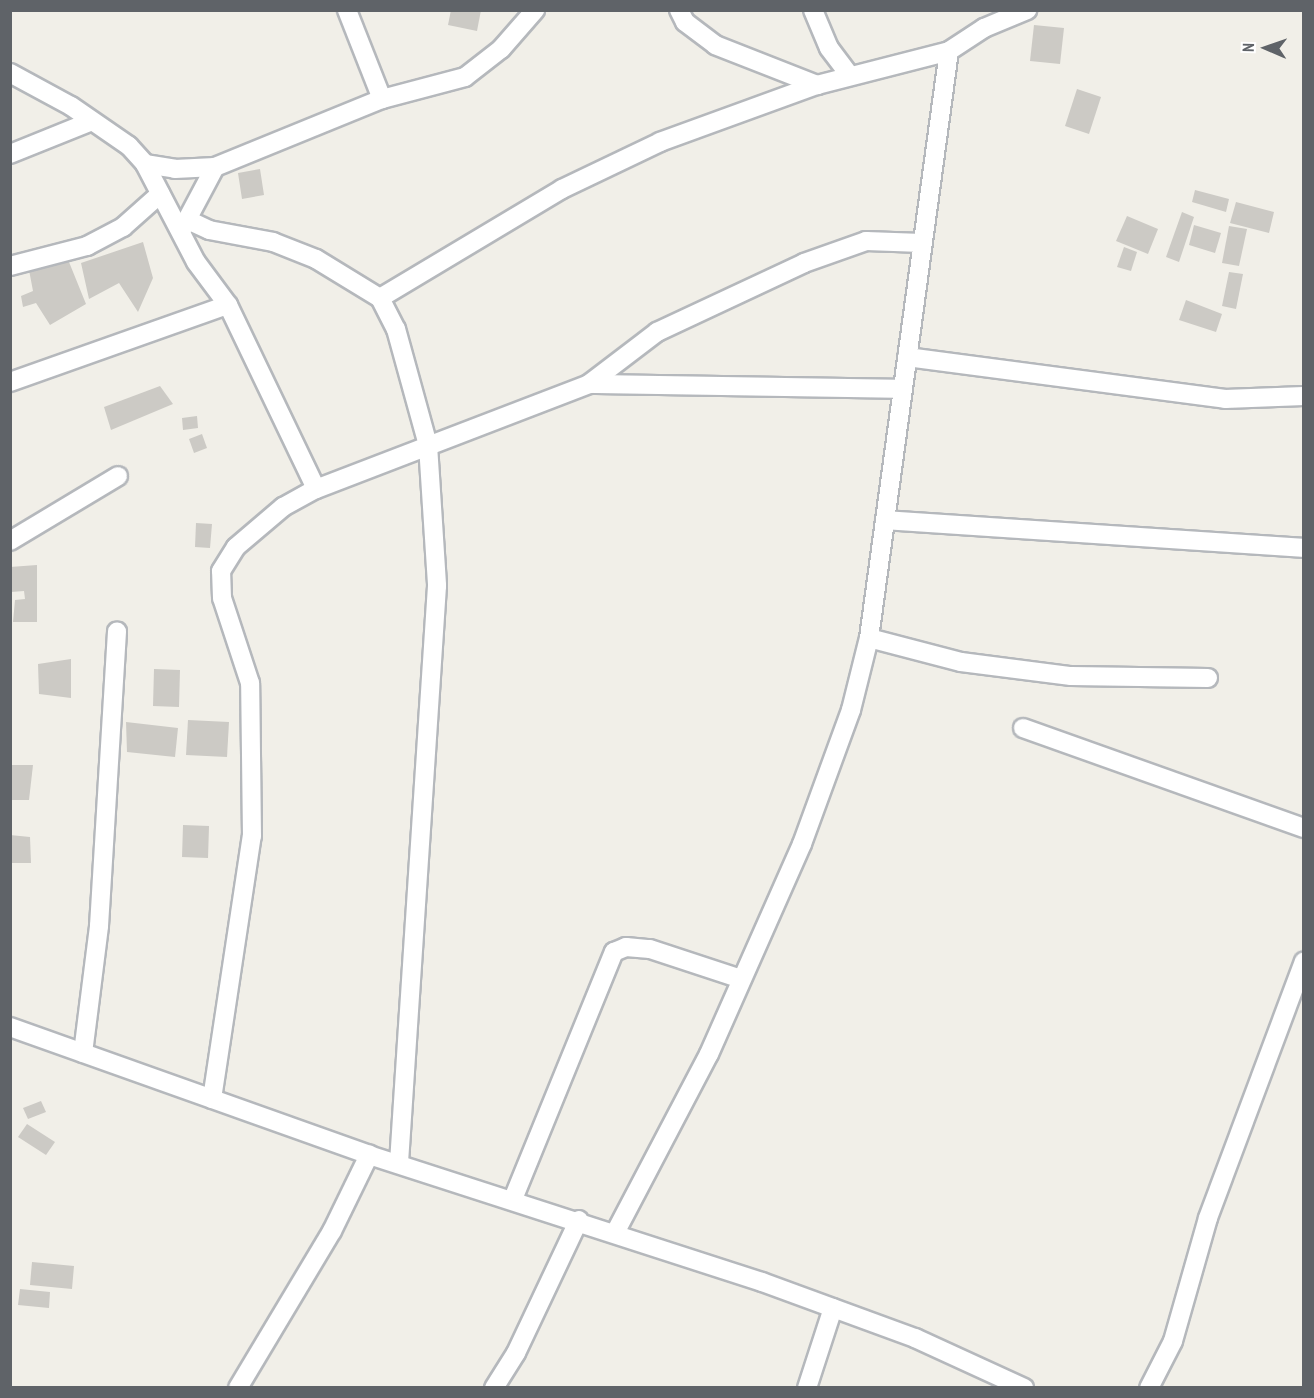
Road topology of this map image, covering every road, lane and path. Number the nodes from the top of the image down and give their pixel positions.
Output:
1 (347, 10) edge
2 (535, 10) edge
3 (679, 10) edge
4 (813, 10) edge
5 (1027, 10) edge
6 (949, 51) junction
7 (10, 73) edge
8 (850, 76) junction
9 (817, 85) junction
10 (382, 99) junction
11 (92, 121) junction
12 (10, 154) edge
13 (146, 164) junction
14 (215, 167) junction
15 (160, 194) junction
16 (185, 227) junction
17 (922, 243) junction
18 (10, 266) edge
19 (380, 298) junction
20 (228, 305) junction
21 (907, 357) junction
22 (10, 382) edge
23 (589, 384) junction
24 (903, 389) junction
25 (1304, 396) edge
26 (428, 445) junction
27 (118, 476) dead end
28 (316, 489) junction
29 (885, 520) junction
30 (10, 541) edge
31 (1304, 548) edge
32 (117, 632) dead end
33 (869, 638) junction
34 (1208, 678) dead end
35 (1023, 728) dead end
36 (1304, 828) edge
37 (1304, 961) edge
38 (741, 979) junction
39 (10, 1027) edge
40 (83, 1053) junction
41 (212, 1099) junction
42 (369, 1155) junction
43 (399, 1163) junction
44 (513, 1199) junction
45 (579, 1220) junction
46 (615, 1233) junction
47 (833, 1308) junction
48 (238, 1388) edge
49 (494, 1388) edge
50 (807, 1388) edge
51 (1024, 1388) edge
52 (1149, 1388) edge

1 - 10 street
2 - 10 street
3 - 9 street
4 - 8 street
5 - 6 street
6 - 8 street
6 - 17 street
7 - 11 street
8 - 9 street
9 - 19 street
10 - 14 street
11 - 12 street
11 - 13 street
13 - 14 street
13 - 15 street
14 - 16 street
15 - 16 street
15 - 18 street
16 - 19 street
16 - 20 street
17 - 21 street
17 - 23 street
19 - 26 street
20 - 22 street
20 - 28 street
21 - 24 street
21 - 25 street
23 - 24 street
23 - 26 street
24 - 29 street
26 - 28 street
26 - 43 street
27 - 30 street
28 - 41 street
29 - 31 street
29 - 33 street
32 - 40 street
33 - 34 street
33 - 38 street
35 - 36 street
37 - 52 street
38 - 44 street
38 - 46 street
39 - 40 street
40 - 41 street
41 - 42 street
42 - 43 street
42 - 48 street
43 - 44 street
44 - 45 street
45 - 46 street
45 - 49 street
46 - 47 street
47 - 50 street
47 - 51 street

